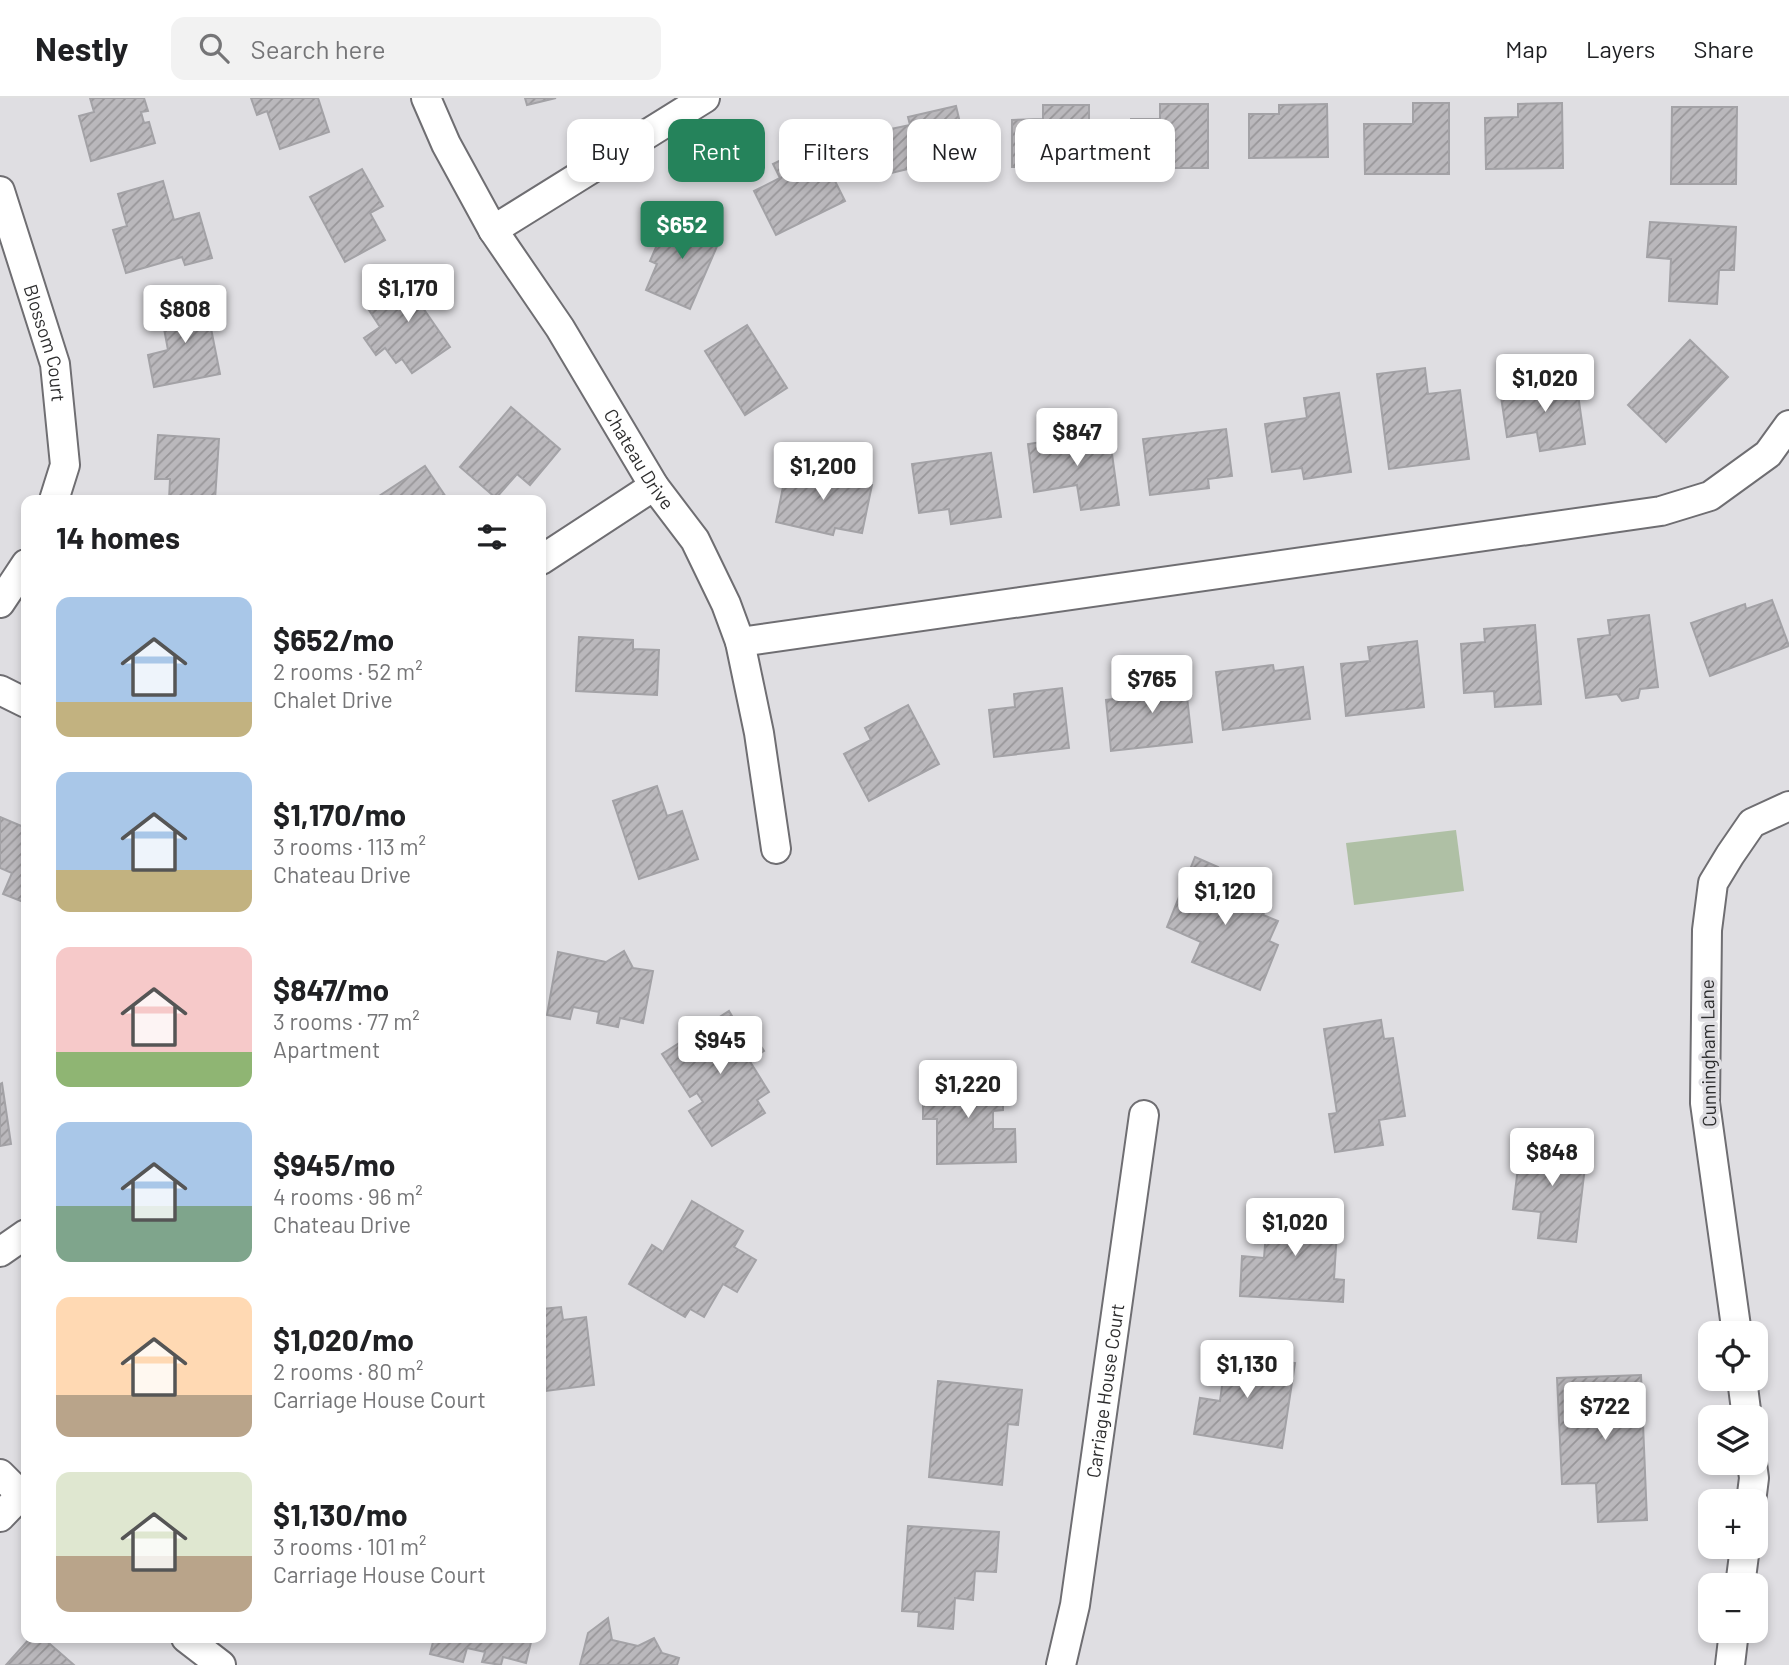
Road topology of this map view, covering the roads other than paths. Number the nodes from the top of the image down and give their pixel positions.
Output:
1 (426, 98) edge
2 (705, 98) edge
3 (0, 191) edge
4 (493, 230) junction
5 (1788, 426) edge
6 (654, 486) junction
7 (56, 495) edge
8 (546, 557) edge
9 (21, 572) edge
10 (0, 603) edge
11 (740, 642) junction
12 (0, 690) edge
13 (21, 700) edge
14 (1789, 806) edge
15 (776, 849) dead end
16 (1144, 1115) dead end
17 (21, 1237) edge
18 (0, 1252) edge
19 (1735, 1321) edge
20 (0, 1474) edge
21 (21, 1495) edge
22 (21, 1499) edge
23 (0, 1517) edge
24 (192, 1643) edge
25 (1733, 1643) edge
26 (221, 1665) edge
27 (1061, 1665) edge
28 (1730, 1665) edge

1 - 4 street, Chateau Drive
2 - 4 street
3 - 7 street, Blossom Court
4 - 6 street, Chateau Drive
5 - 11 street
6 - 8 street
6 - 11 street, Chateau Drive
9 - 10 street
11 - 15 street, Chateau Drive
12 - 13 street
14 - 19 street, Cunningham Lane
16 - 27 street, Carriage House Court
17 - 18 street
20 - 21 street
22 - 23 street
24 - 26 street
25 - 28 street

